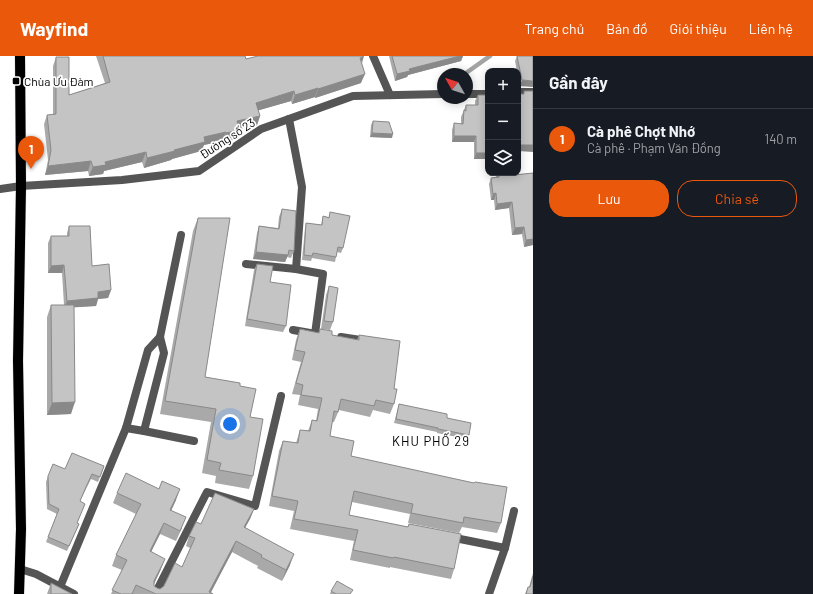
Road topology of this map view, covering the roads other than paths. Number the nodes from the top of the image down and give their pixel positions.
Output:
1 (20, 56) edge
2 (373, 56) edge
3 (521, 92) edge
4 (533, 92) edge
5 (437, 94) edge
6 (473, 94) edge
7 (485, 94) edge
8 (390, 95) junction
9 (289, 119) junction
10 (21, 186) junction
11 (0, 189) edge
12 (181, 235) dead end
13 (246, 264) dead end
14 (296, 269) junction
15 (293, 330) dead end
16 (323, 335) junction
17 (160, 337) junction
18 (375, 342) edge
19 (282, 396) dead end
20 (126, 428) junction
21 (144, 431) junction
22 (194, 441) dead end
23 (514, 511) dead end
24 (445, 536) edge
25 (504, 548) junction
26 (20, 569) junction
27 (60, 587) junction
28 (20, 594) edge
29 (74, 594) edge
30 (155, 594) edge
31 (489, 594) edge

1 - 10 main road
2 - 8 street
3 - 4 street
5 - 8 street, Đường số 23
6 - 7 street
8 - 9 street, Đường số 23
9 - 10 street, Đường số 23
9 - 14 street
10 - 11 street, Đường số 23
10 - 26 main road
12 - 17 street
13 - 14 street
14 - 16 street
15 - 16 street
16 - 18 street
17 - 20 street
17 - 21 street
19 - 30 street
20 - 21 street
20 - 27 street
21 - 22 street
23 - 25 street
24 - 25 street
25 - 31 street
26 - 27 street
26 - 28 main road
27 - 29 street

